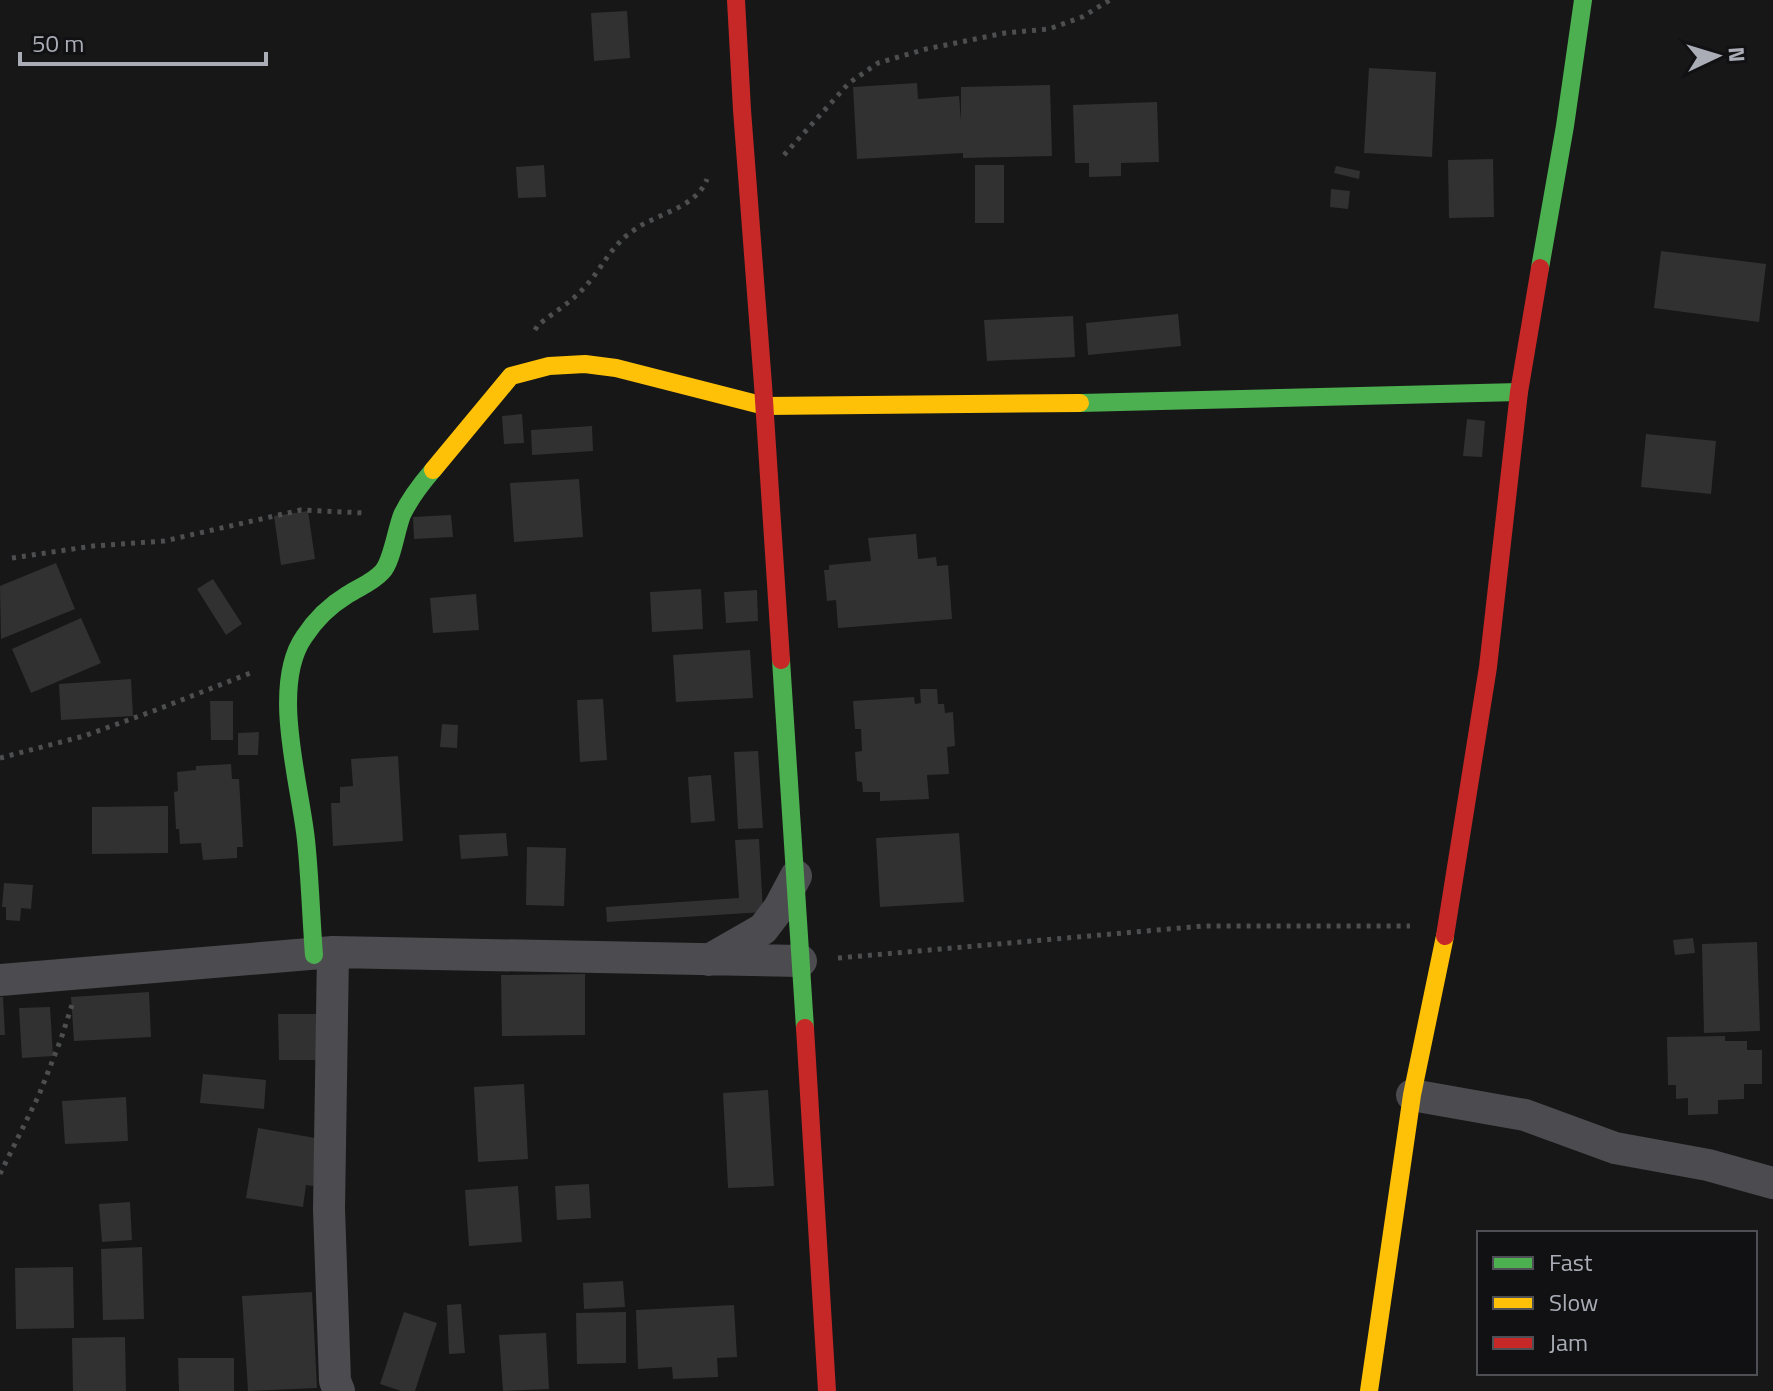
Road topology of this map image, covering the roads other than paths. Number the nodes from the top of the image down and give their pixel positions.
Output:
1 (736, 0) edge
2 (1583, 0) edge
3 (1519, 392) junction
4 (765, 406) junction
5 (796, 876) junction
6 (324, 954) junction
7 (708, 960) junction
8 (801, 961) junction
9 (0, 980) edge
10 (1412, 1095) junction
11 (1773, 1183) edge
12 (339, 1391) edge
13 (827, 1391) edge
14 (1369, 1391) edge

1 - 4 street
2 - 3 street
3 - 4 street
3 - 10 street
4 - 5 street
4 - 6 street
5 - 7 street
5 - 8 street
6 - 7 street
6 - 9 street
6 - 12 street
7 - 8 street
8 - 13 street
10 - 11 street
10 - 14 street

